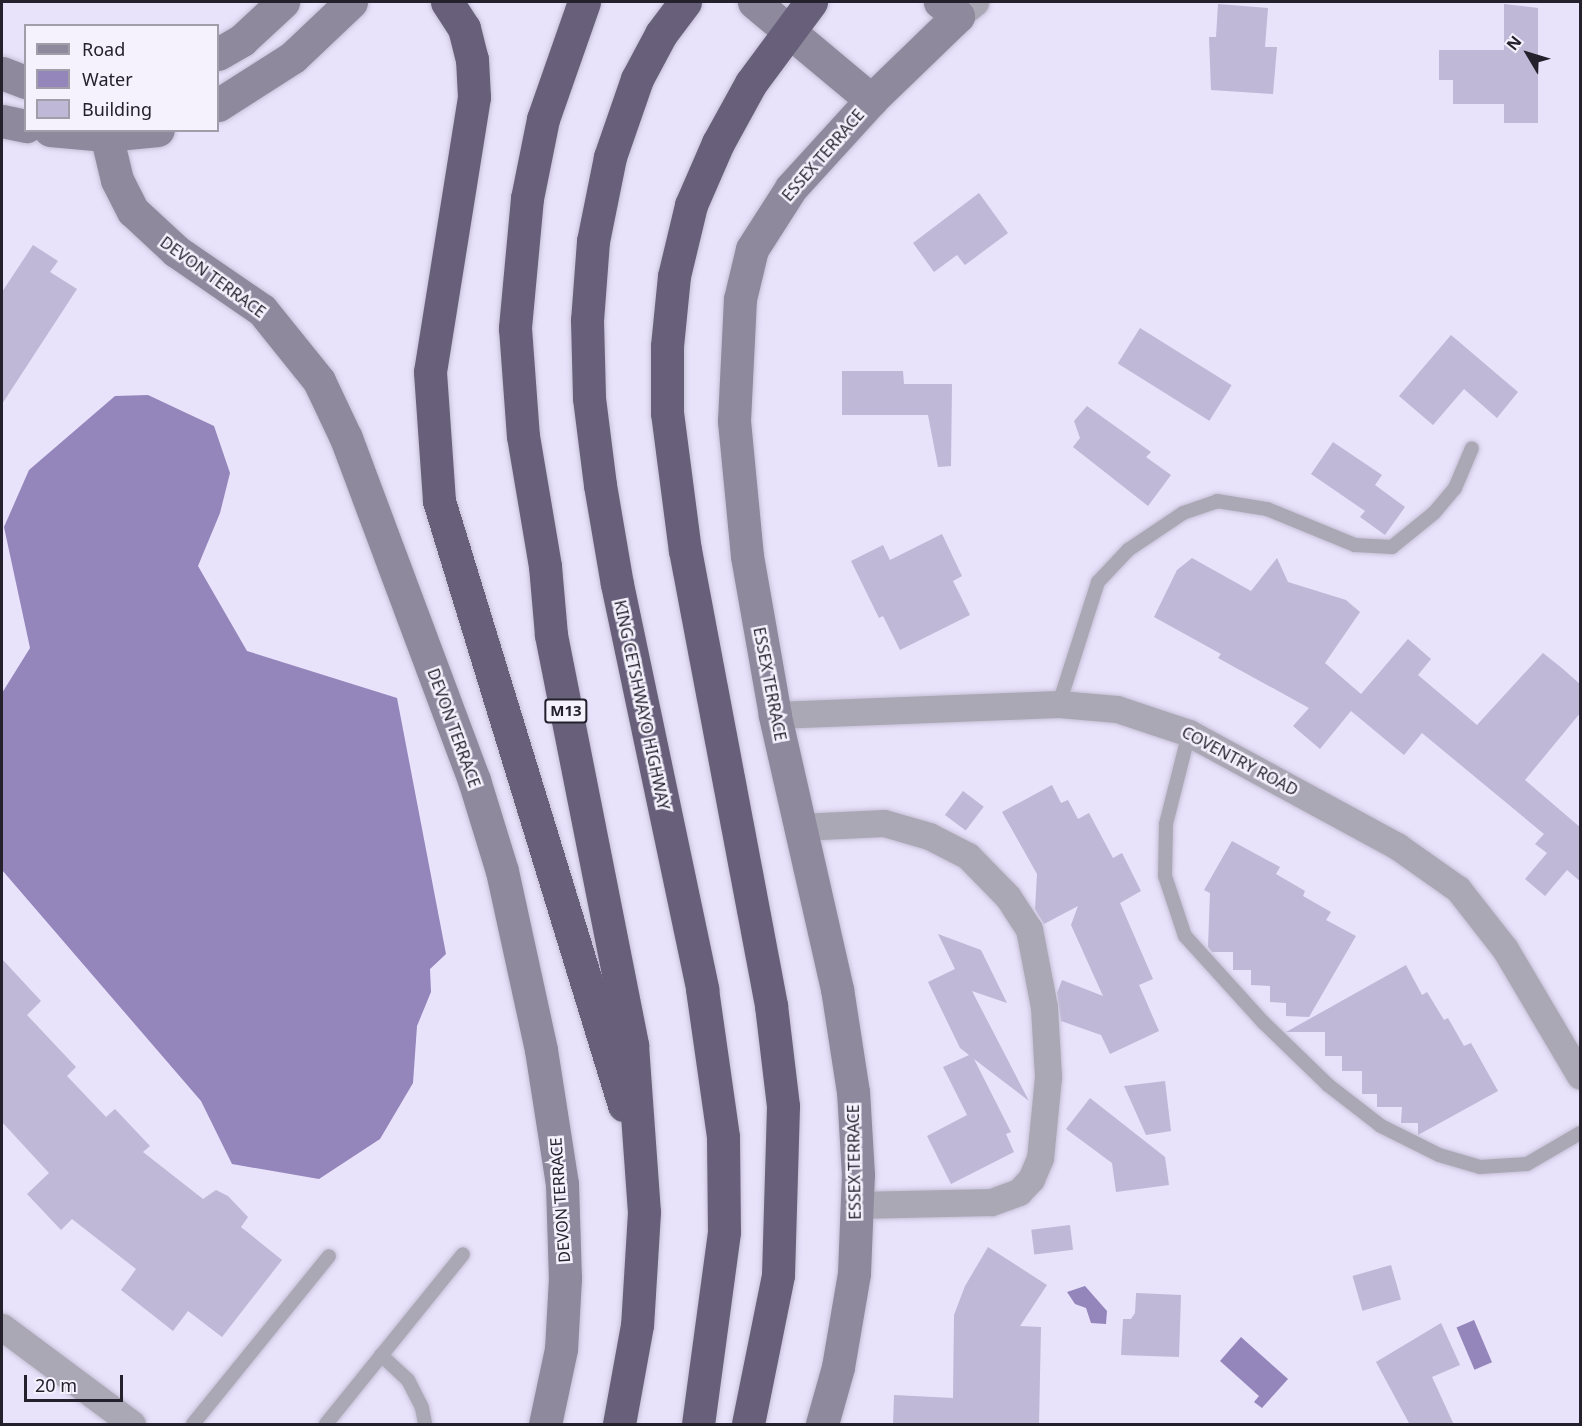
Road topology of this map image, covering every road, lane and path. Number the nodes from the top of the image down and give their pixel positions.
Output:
1 (283, 2) edge
2 (351, 2) edge
3 (447, 2) edge
4 (584, 2) edge
5 (685, 2) edge
6 (754, 2) edge
7 (811, 2) edge
8 (958, 6) edge
9 (788, 30) junction
10 (219, 53) edge
11 (2, 73) edge
12 (24, 81) edge
13 (872, 100) junction
14 (219, 104) edge
15 (2, 121) edge
16 (24, 126) edge
17 (87, 132) edge
18 (123, 132) edge
19 (105, 133) edge
20 (1472, 448) dead end
21 (1059, 704) junction
22 (775, 715) junction
23 (1190, 733) junction
24 (800, 827) junction
25 (1581, 1076) edge
26 (1581, 1133) edge
27 (643, 1166) junction
28 (857, 1205) junction
29 (463, 1254) dead end
30 (329, 1257) dead end
31 (2, 1327) edge
32 (381, 1355) junction
33 (132, 1425) edge
34 (193, 1425) edge
35 (326, 1425) edge
36 (425, 1425) edge
37 (546, 1425) edge
38 (619, 1425) edge
39 (698, 1425) edge
40 (748, 1425) edge
41 (822, 1425) edge

1 - 10 street
2 - 14 street
3 - 27 highway
4 - 27 highway, M13
5 - 39 highway, KING CETSHWAYO HIGHWAY
6 - 9 street
7 - 9 highway
8 - 13 street, ESSEX TERRACE
9 - 13 street
9 - 40 highway
11 - 12 street
13 - 22 street, ESSEX TERRACE
15 - 16 street
17 - 19 street
18 - 19 street
19 - 37 street, DEVON TERRACE
20 - 21 lane
21 - 22 street, COVENTRY ROAD
21 - 23 street, COVENTRY ROAD
22 - 24 street, ESSEX TERRACE
23 - 25 street, COVENTRY ROAD
23 - 26 lane
24 - 28 street, ESSEX TERRACE
24 - 28 street
27 - 38 highway, M13
28 - 41 street, ESSEX TERRACE
29 - 32 lane
30 - 34 lane
31 - 33 street
32 - 35 lane
32 - 36 lane

